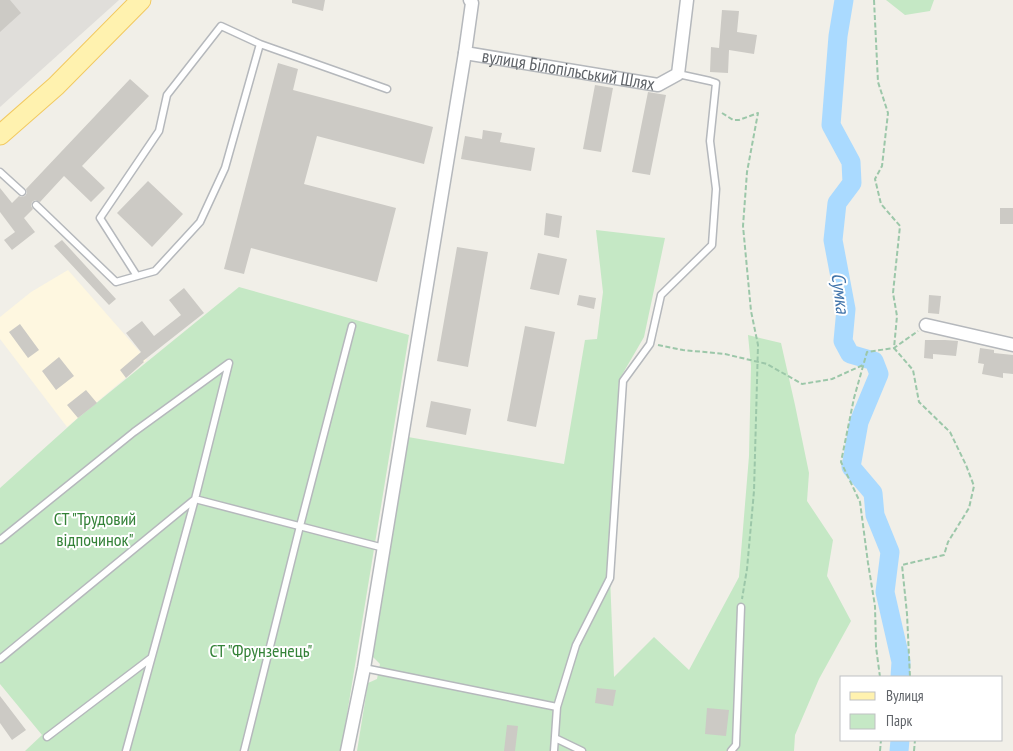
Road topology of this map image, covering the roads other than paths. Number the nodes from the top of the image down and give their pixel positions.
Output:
1 (141, 0) edge
2 (470, 0) edge
3 (687, 0) edge
4 (260, 44) junction
5 (465, 52) junction
6 (678, 74) junction
7 (387, 89) dead end
8 (0, 135) edge
9 (0, 172) edge
10 (22, 192) dead end
11 (36, 205) dead end
12 (137, 276) junction
13 (926, 325) road end
14 (352, 326) dead end
15 (1013, 345) edge
16 (195, 499) junction
17 (300, 526) junction
18 (0, 540) edge
19 (384, 548) junction
20 (741, 607) road end
21 (151, 658) junction
22 (0, 659) edge
23 (364, 668) junction
24 (557, 707) junction
25 (47, 737) dead end
26 (555, 738) junction
27 (126, 751) edge
28 (244, 751) edge
29 (347, 751) edge
30 (554, 751) edge
31 (582, 751) edge
32 (731, 751) edge

1 - 8 main road
2 - 5 street, вулиця Білопільський Шлях
3 - 6 street, вулиця Білопільський Шлях
4 - 7 lane
4 - 12 lane
4 - 12 lane
5 - 6 street, вулиця Білопільський Шлях
5 - 19 street
6 - 24 lane
9 - 10 lane
11 - 12 lane
13 - 15 street
14 - 17 lane
16 - 17 lane
16 - 18 lane
16 - 21 lane
16 - 22 lane
17 - 19 lane
17 - 28 lane
19 - 23 street
20 - 32 lane
21 - 25 lane
21 - 27 lane
23 - 24 lane
23 - 29 street
24 - 26 lane
26 - 30 lane
26 - 31 lane

